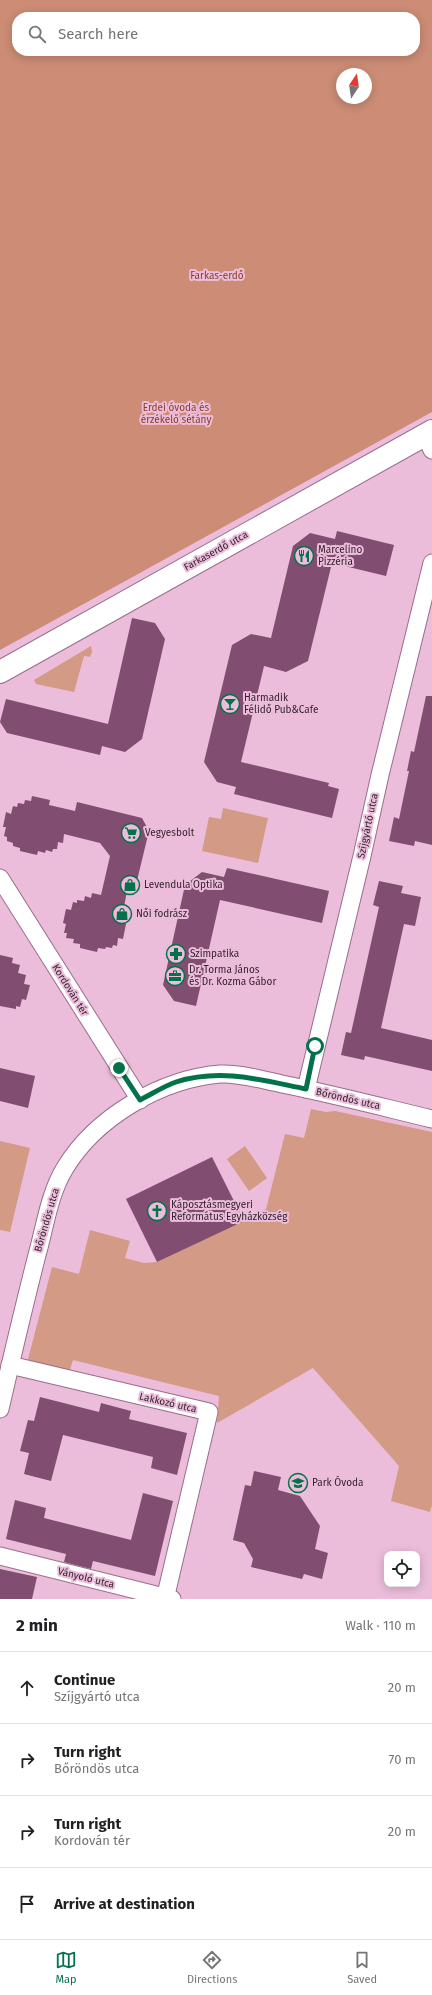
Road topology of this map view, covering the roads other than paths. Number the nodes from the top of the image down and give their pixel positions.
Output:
1 (430, 438) edge
2 (432, 563) edge
3 (0, 672) edge
4 (0, 878) edge
5 (306, 1089) junction
6 (140, 1100) junction
7 (432, 1119) edge
8 (10, 1365) junction
9 (0, 1409) edge
10 (0, 1556) edge
11 (168, 1598) edge

1 - 3 street, Farkaserdő utca
2 - 5 street, Szíjgyártó utca
4 - 6 street, Kordován tér
5 - 6 street, Bőröndös utca
5 - 7 street, Bőröndös utca
6 - 8 street, Bőröndös utca
8 - 9 street, Bőröndös utca
8 - 11 street, Lakkozó utca
10 - 11 street, Ványoló utca

